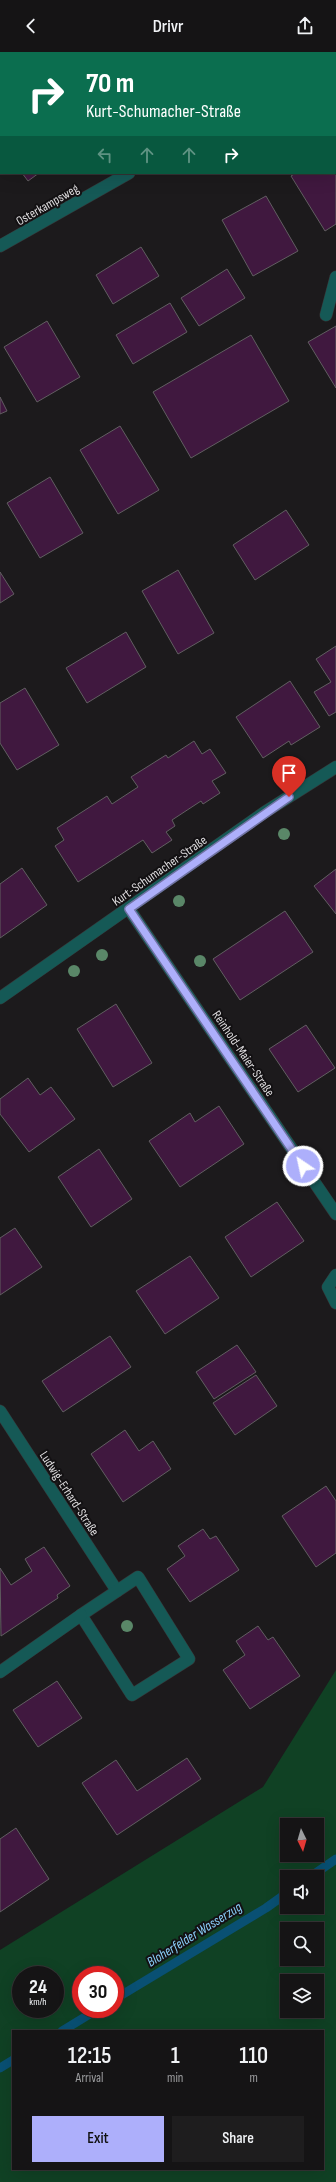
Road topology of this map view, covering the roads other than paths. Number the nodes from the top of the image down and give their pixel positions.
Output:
1 (127, 174) edge
2 (0, 246) edge
3 (336, 277) edge
4 (326, 315) dead end
5 (336, 766) edge
6 (129, 909) junction
7 (0, 998) edge
8 (336, 1214) edge
9 (336, 1275) edge
10 (336, 1303) edge
11 (0, 1411) edge
12 (117, 1591) junction
13 (81, 1615) junction
14 (0, 1672) edge

1 - 2 street, Osterkampsweg
3 - 4 street
5 - 6 street, Kurt-Schumacher-Straße
6 - 7 street, Kurt-Schumacher-Straße
6 - 8 street, Reinhold-Maier-Straße
9 - 10 street
11 - 12 street, Ludwig-Erhard-Straße
12 - 13 street
12 - 13 street
13 - 14 street

